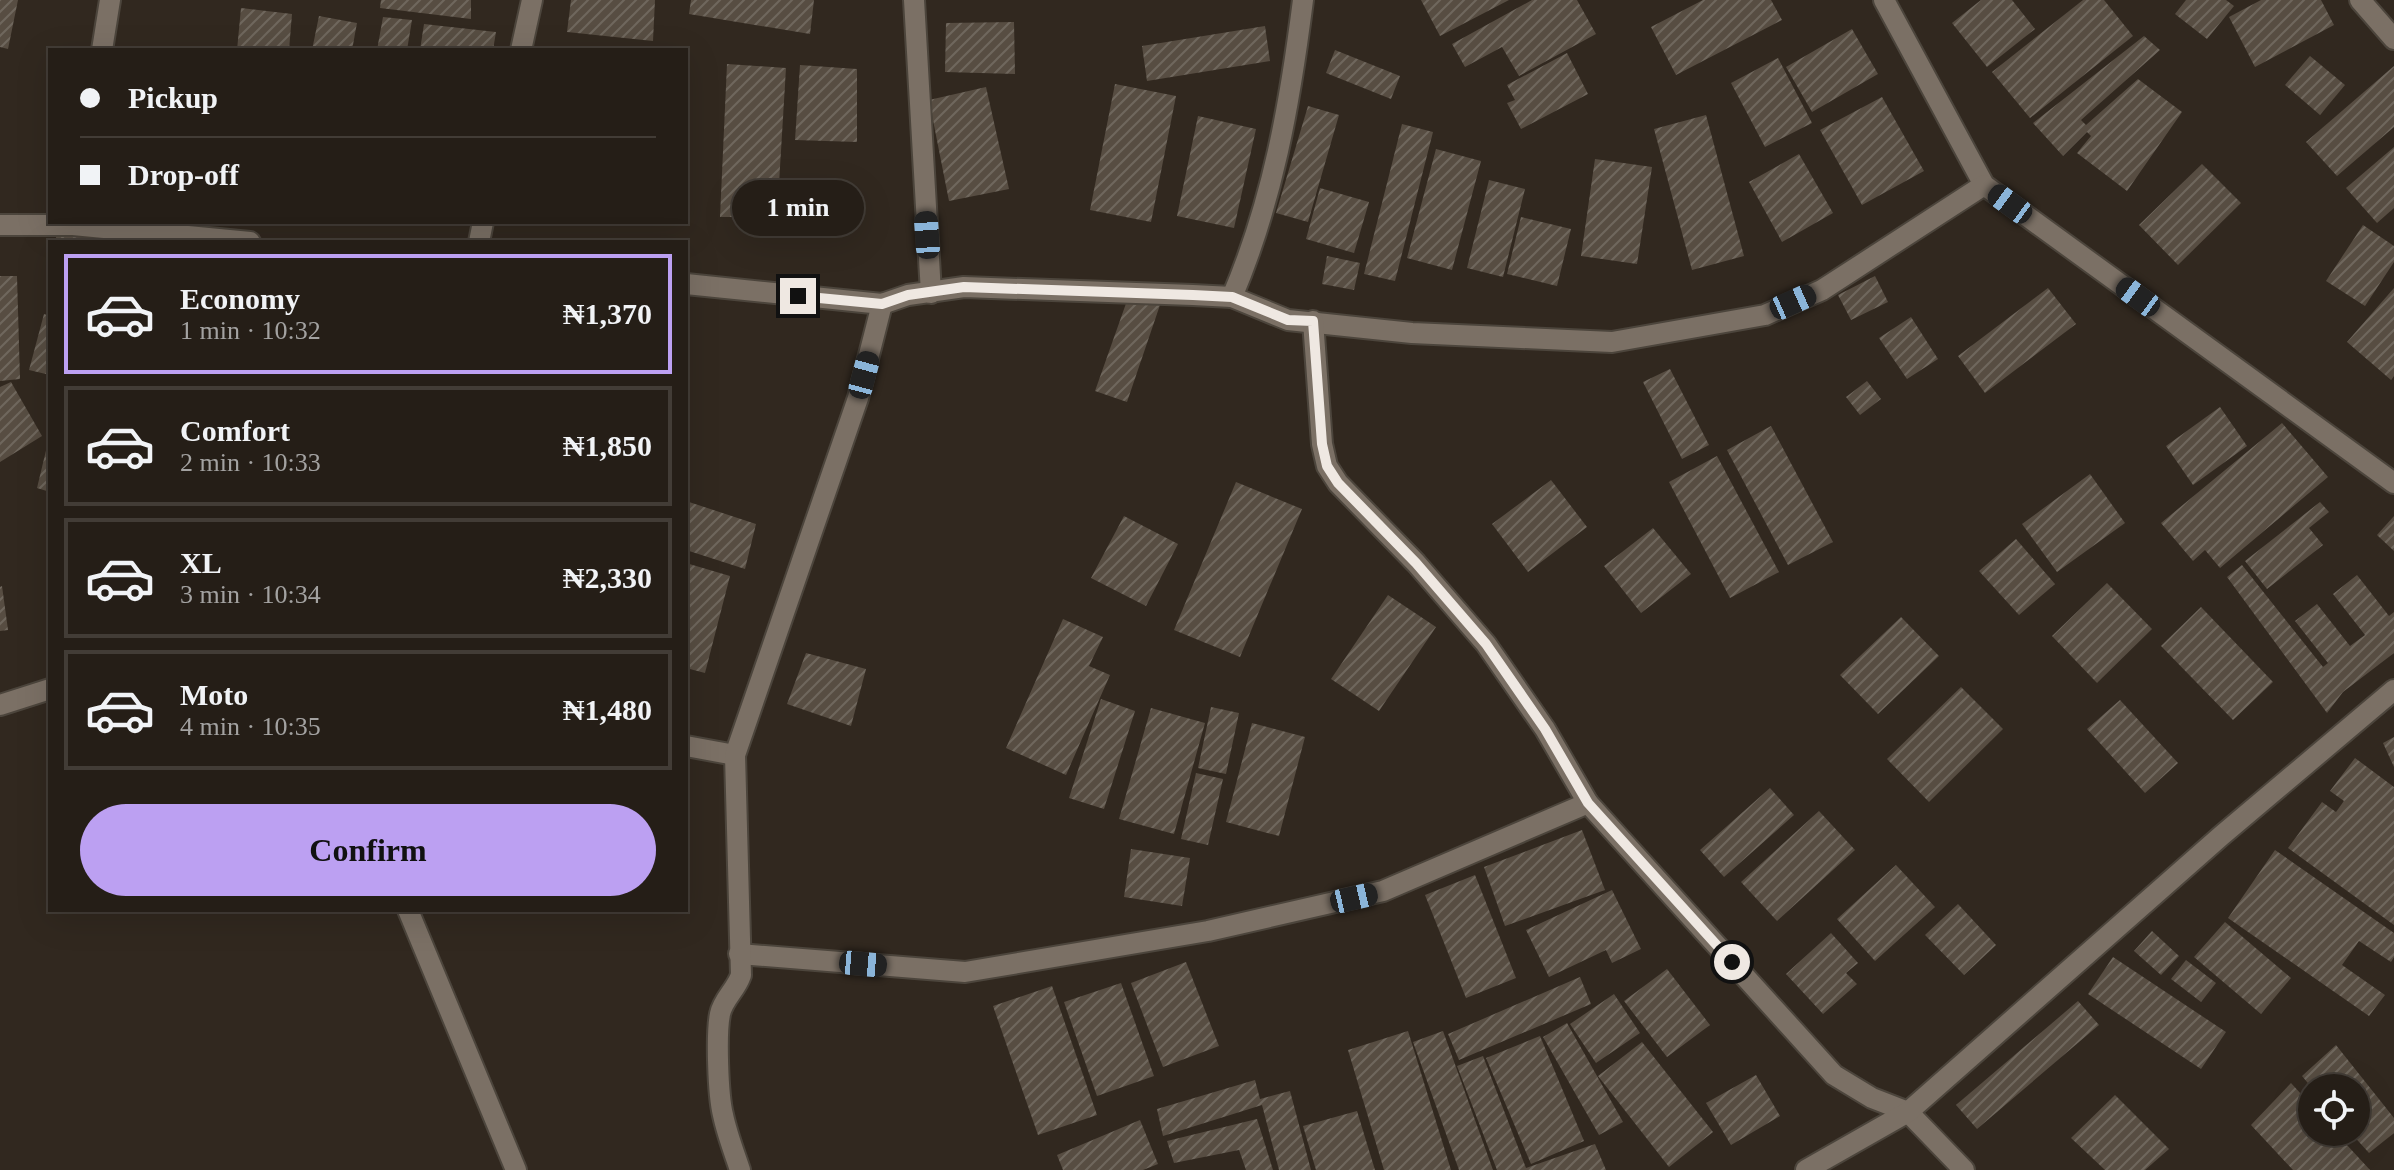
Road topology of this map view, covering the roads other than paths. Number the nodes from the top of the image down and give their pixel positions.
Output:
1 (110, 0) edge
2 (532, 0) edge
3 (914, 0) edge
4 (1303, 0) edge
5 (1884, 0) edge
6 (2360, 0) edge
7 (2394, 39) edge
8 (102, 48) edge
9 (521, 48) edge
10 (1984, 185) junction
11 (74, 224) edge
12 (0, 225) edge
13 (230, 240) edge
14 (688, 284) edge
15 (931, 293) junction
16 (1232, 297) junction
17 (882, 304) junction
18 (1313, 321) junction
19 (2394, 483) edge
20 (48, 690) edge
21 (2394, 690) edge
22 (0, 705) edge
23 (688, 746) edge
24 (735, 755) junction
25 (1588, 803) junction
26 (409, 912) edge
27 (739, 954) junction
28 (1908, 1112) junction
29 (516, 1170) edge
30 (740, 1170) edge
31 (1806, 1170) edge
32 (1964, 1170) edge

1 - 8 street
2 - 9 street
3 - 15 street
4 - 16 street
5 - 10 street
6 - 7 street
10 - 18 street
10 - 19 street
11 - 12 street
11 - 13 street
14 - 17 street
15 - 16 street
15 - 17 street
16 - 18 street
17 - 24 street
18 - 25 street
20 - 22 street
21 - 28 street
23 - 24 street
24 - 27 street
25 - 27 street
25 - 28 street
26 - 29 street
27 - 30 street
28 - 31 street
28 - 32 street

